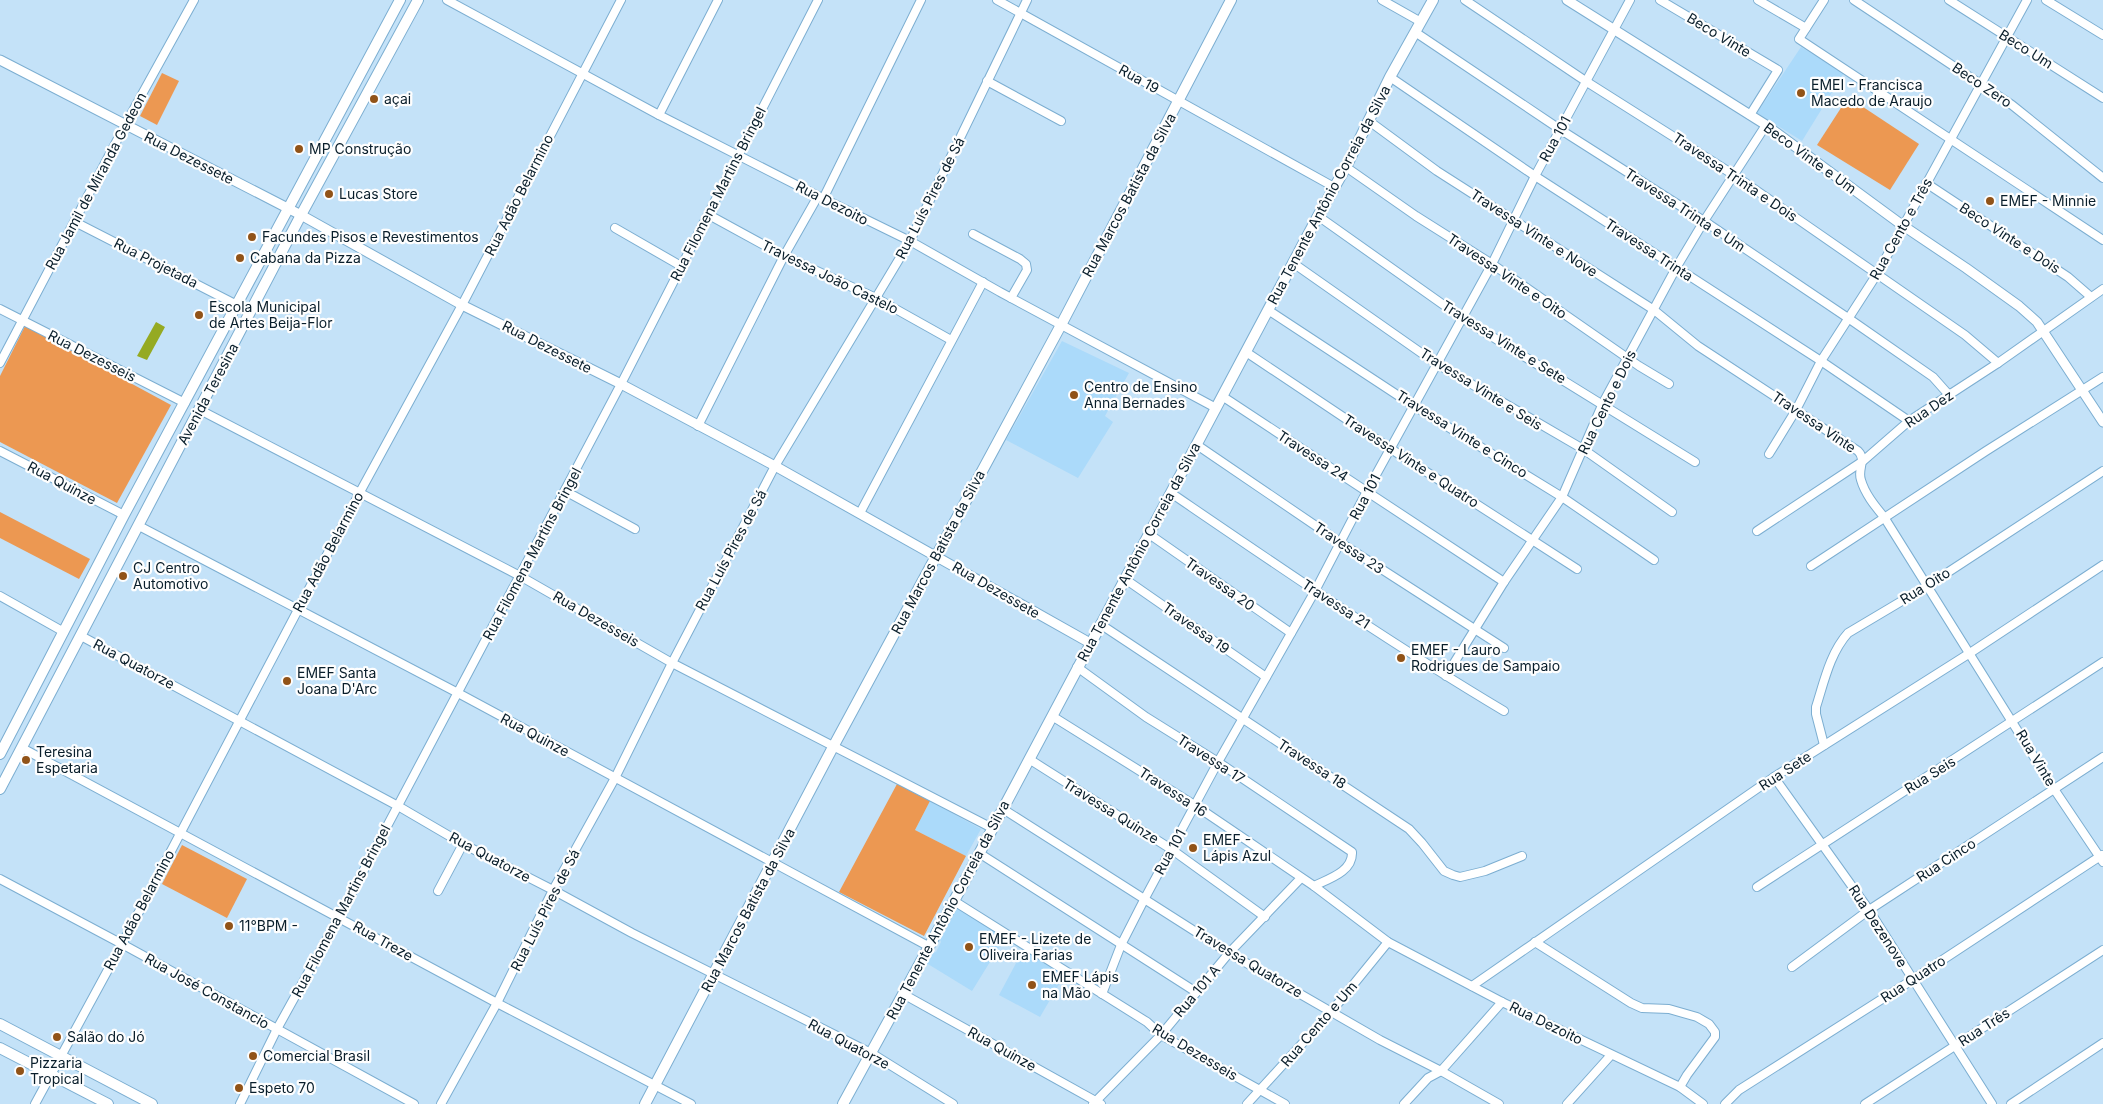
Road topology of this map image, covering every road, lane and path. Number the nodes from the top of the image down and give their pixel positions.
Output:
1 (194, 0) edge
2 (400, 0) edge
3 (418, 0) edge
4 (446, 0) edge
5 (620, 0) edge
6 (718, 0) edge
7 (818, 0) edge
8 (921, 0) edge
9 (997, 0) edge
10 (1026, 0) edge
11 (1231, 0) edge
12 (1382, 0) edge
13 (1433, 0) edge
14 (1465, 0) edge
15 (1567, 0) edge
16 (1630, 0) edge
17 (1660, 0) edge
18 (1758, 0) edge
19 (1824, 0) edge
20 (1854, 0) edge
21 (1949, 0) edge
22 (2027, 0) edge
23 (2046, 0) edge
24 (1020, 12) junction
25 (1421, 22) junction
26 (1806, 28) junction
27 (1613, 29) junction
28 (1415, 32) junction
29 (2103, 35) edge
30 (2005, 37) junction
31 (0, 60) edge
32 (582, 73) junction
33 (1390, 77) junction
34 (987, 81) junction
35 (1587, 82) junction
36 (1981, 84) junction
37 (2103, 98) edge
38 (1178, 101) junction
39 (659, 115) junction
40 (1750, 115) junction
41 (1062, 121) dead end
42 (1368, 121) junction
43 (124, 125) junction
44 (1766, 125) junction
45 (1561, 130) junction
46 (1950, 140) junction
47 (324, 142) junction
48 (338, 148) junction
49 (738, 154) junction
50 (1346, 167) junction
51 (308, 174) junction
52 (1734, 175) junction
53 (1535, 176) junction
54 (2103, 178) edge
55 (321, 180) junction
56 (1926, 183) junction
57 (1334, 187) junction
58 (820, 198) junction
59 (288, 210) junction
60 (301, 215) junction
61 (708, 215) junction
62 (1318, 216) junction
63 (1514, 219) junction
64 (1704, 221) junction
65 (75, 222) junction
66 (1902, 225) junction
67 (615, 228) dead end
68 (973, 234) dead end
69 (2103, 240) edge
70 (910, 241) junction
71 (784, 256) junction
72 (1293, 264) junction
73 (1492, 264) junction
74 (681, 266) junction
75 (1676, 268) junction
76 (1877, 274) junction
77 (983, 282) junction
78 (2103, 289) edge
79 (2091, 297) junction
80 (876, 298) junction
81 (1012, 298) junction
82 (237, 305) junction
83 (462, 305) junction
84 (0, 309) edge
85 (1268, 310) junction
86 (1654, 310) junction
87 (1462, 318) junction
88 (1848, 318) junction
89 (22, 321) junction
90 (1061, 325) junction
91 (2043, 330) junction
92 (951, 340) junction
93 (1698, 346) joint
94 (1246, 352) junction
95 (1628, 358) junction
96 (1821, 361) junction
97 (0, 363) edge
98 (1998, 363) junction
99 (1438, 364) junction
100 (2103, 377) edge
101 (621, 384) junction
102 (1669, 384) dead end
103 (2082, 391) junction
104 (1950, 395) junction
105 (1222, 396) junction
106 (185, 403) junction
107 (1603, 403) junction
108 (1414, 406) junction
109 (1216, 408) junction
110 (200, 410) junction
111 (1796, 410) junction
112 (1909, 422) junction
113 (2103, 422) edge
114 (698, 426) junction
115 (1197, 445) junction
116 (1391, 449) junction
117 (1583, 449) junction
118 (0, 451) edge
119 (1769, 454) dead end
120 (1863, 461) junction
121 (1694, 462) dead end
122 (775, 466) junction
123 (2103, 471) edge
124 (565, 491) junction
125 (1367, 491) junction
126 (360, 492) junction
127 (1171, 493) junction
128 (1562, 497) junction
129 (1672, 512) dead end
130 (860, 513) junction
131 (124, 515) junction
132 (1884, 517) junction
133 (139, 526) junction
134 (635, 529) dead end
135 (1757, 531) dead end
136 (1149, 534) junction
137 (1533, 540) junction
138 (1341, 543) junction
139 (936, 556) junction
140 (1654, 560) dead end
141 (98, 565) junction
142 (2103, 565) edge
143 (1811, 566) dead end
144 (1577, 569) dead end
145 (114, 574) junction
146 (520, 576) junction
147 (1125, 579) junction
148 (1504, 582) junction
149 (1927, 586) junction
150 (1315, 591) junction
151 (0, 596) edge
152 (298, 610) junction
153 (1100, 624) junction
154 (1474, 631) junction
155 (64, 632) junction
156 (1291, 633) junction
157 (81, 636) junction
158 (1090, 643) junction
159 (1504, 648) dead end
160 (1970, 654) junction
161 (2103, 662) edge
162 (672, 663) junction
163 (1077, 667) junction
164 (1446, 676) junction
165 (1266, 677) junction
166 (458, 693) junction
167 (1504, 711) dead end
168 (1052, 716) junction
169 (1244, 720) junction
170 (239, 721) junction
171 (2014, 722) junction
172 (4, 737) edge
173 (1824, 745) junction
174 (833, 747) junction
175 (22, 748) junction
176 (0, 754) edge
177 (2103, 757) edge
178 (1029, 759) junction
179 (1218, 762) junction
180 (1774, 777) junction
181 (615, 778) junction
182 (2054, 788) junction
183 (0, 789) edge
184 (398, 806) junction
185 (1196, 806) junction
186 (1003, 809) junction
187 (992, 828) junction
188 (180, 834) junction
189 (463, 844) junction
190 (1822, 844) junction
191 (1172, 849) junction
192 (978, 853) junction
193 (1522, 856) dead end
194 (2102, 858) edge
195 (773, 863) junction
196 (1301, 878) junction
197 (0, 880) edge
198 (1314, 886) junction
199 (1758, 887) dead end
200 (553, 890) junction
201 (438, 891) dead end
202 (1145, 898) junction
203 (954, 901) junction
204 (1869, 910) junction
205 (339, 917) junction
206 (1265, 917) junction
207 (1388, 942) junction
208 (1535, 942) junction
209 (122, 944) junction
210 (1121, 945) junction
211 (928, 946) junction
212 (2103, 950) edge
213 (1229, 953) junction
214 (1792, 967) dead end
215 (714, 974) junction
216 (1912, 980) junction
217 (1472, 986) junction
218 (1196, 992) junction
219 (903, 994) junction
220 (1102, 994) junction
221 (1502, 1002) junction
222 (497, 1003) junction
223 (1331, 1012) junction
224 (0, 1024) edge
225 (277, 1029) junction
226 (1161, 1035) junction
227 (2103, 1043) edge
228 (1955, 1046) junction
229 (0, 1048) edge
230 (871, 1054) junction
231 (1611, 1055) junction
232 (60, 1056) junction
233 (1441, 1071) junction
234 (51, 1075) junction
235 (655, 1086) junction
236 (1680, 1087) junction
237 (1260, 1090) junction
238 (1096, 1103) edge
239 (35, 1104) edge
240 (108, 1104) edge
241 (152, 1104) edge
242 (240, 1104) edge
243 (414, 1104) edge
244 (441, 1104) edge
245 (645, 1104) edge
246 (692, 1104) edge
247 (844, 1104) edge
248 (953, 1104) edge
249 (1247, 1104) edge
250 (1286, 1104) edge
251 (1404, 1104) edge
252 (1499, 1104) edge
253 (1567, 1104) edge
254 (1702, 1104) edge
255 (1725, 1104) edge
256 (1865, 1104) edge
257 (1992, 1104) edge
258 (2012, 1104) edge

1 - 43 street, Rua Jamil de Miranda Gedeon
2 - 47 main road, Avenida Teresina
3 - 48 main road, Avenida Teresina
4 - 32 street, Rua Dezoito
5 - 32 street, Rua Adão Belarmino
6 - 39 street
7 - 49 street, Rua Filomena Martins Bringel
8 - 58 street
9 - 24 street, Rua 19
10 - 24 street, Rua Luís Pires de Sá
11 - 38 main road, Rua Marcos Batista da Silva
12 - 25 street
13 - 25 main road, Rua Tenente Antônio Correia da Silva
14 - 35 street, Travessa Trinta e Dois
15 - 27 street, Beco Vinte e Um
16 - 27 street, Rua 101
17 - 40 street, Beco Vinte
18 - 26 street
19 - 26 street
20 - 36 street, Beco Zero
21 - 30 street, Beco Um
22 - 30 street, Rua Cento e Três
23 - 29 street
24 - 34 street, Rua Luís Pires de Sá
24 - 38 street, Rua 19
25 - 28 main road, Rua Tenente Antônio Correia da Silva
26 - 46 street
27 - 35 street, Rua 101
27 - 40 street, Beco Vinte e Um
28 - 33 main road, Rua Tenente Antônio Correia da Silva
28 - 45 street, Travessa Trinta e Um
30 - 36 street, Rua Cento e Três
30 - 37 street, Beco Um
31 - 43 street, Rua Dezessete
32 - 39 street, Rua Dezoito
32 - 83 street, Rua Adão Belarmino
33 - 42 main road, Rua Tenente Antônio Correia da Silva
33 - 53 street, Travessa Trinta
34 - 41 street
34 - 70 street, Rua Luís Pires de Sá
35 - 45 street, Rua 101
35 - 52 street, Travessa Trinta e Dois
36 - 46 street, Rua Cento e Três
36 - 54 street, Beco Zero
38 - 57 street, Rua 19
38 - 90 main road, Rua Marcos Batista da Silva
39 - 49 street, Rua Dezoito
40 - 44 street, Beco Vinte e Um
42 - 50 main road, Rua Tenente Antônio Correia da Silva
42 - 63 street, Travessa Vinte e Nove
43 - 59 street, Rua Dezessete
43 - 65 street, Rua Jamil de Miranda Gedeon
44 - 52 street, Rua Cento e Dois
44 - 66 street, Beco Vinte e Um
45 - 53 street, Rua 101
45 - 64 street, Travessa Trinta e Um
46 - 56 street, Rua Cento e Três
46 - 69 street
47 - 48 main road
47 - 51 main road, Avenida Teresina
48 - 55 main road, Avenida Teresina
49 - 58 street, Rua Dezoito
49 - 61 street, Rua Filomena Martins Bringel
50 - 57 main road, Rua Tenente Antônio Correia da Silva
50 - 73 street, Travessa Vinte e Oito
51 - 55 main road
51 - 59 main road, Avenida Teresina
52 - 64 street, Rua Cento e Dois
52 - 76 street, Travessa Trinta e Dois
53 - 63 street, Rua 101
53 - 75 street, Travessa Trinta
55 - 60 main road, Avenida Teresina
56 - 66 street, Rua Cento e Três
56 - 79 street, Beco Vinte e Dois
57 - 62 main road, Rua Tenente Antônio Correia da Silva
58 - 70 street, Rua Dezoito
58 - 71 street
59 - 60 street, Rua Dezessete
59 - 82 main road, Avenida Teresina
60 - 83 street, Rua Dezessete
60 - 110 main road, Avenida Teresina
61 - 71 street, Travessa João Castelo
61 - 74 street, Rua Filomena Martins Bringel
62 - 72 main road, Rua Tenente Antônio Correia da Silva
62 - 87 street, Travessa Vinte e Sete
63 - 73 street, Rua 101
63 - 86 street, Travessa Vinte e Nove
64 - 75 street, Rua Cento e Dois
64 - 88 street, Travessa Trinta e Um
65 - 82 street, Rua Projetada
65 - 89 street, Rua Jamil de Miranda Gedeon
66 - 76 street, Rua Cento e Três
66 - 91 street, Beco Vinte e Um
67 - 74 street
68 - 81 street
70 - 77 street, Rua Dezoito
70 - 80 street, Rua Luís Pires de Sá
71 - 80 street, Travessa João Castelo
71 - 114 street
72 - 85 main road, Rua Tenente Antônio Correia da Silva
72 - 99 street, Travessa Vinte e Seis
73 - 87 street, Rua 101
73 - 95 street, Travessa Vinte e Oito
74 - 101 street, Rua Filomena Martins Bringel
75 - 86 street, Rua Cento e Dois
75 - 96 street, Travessa Trinta
76 - 88 street, Rua Cento e Três
76 - 98 street, Travessa Trinta e Dois
77 - 81 street, Rua Dezoito
77 - 92 street
78 - 79 street, Rua Dez
79 - 91 street, Rua Dez
80 - 92 street, Travessa João Castelo
80 - 122 street, Rua Luís Pires de Sá
81 - 90 street, Rua Dezoito
82 - 106 main road, Avenida Teresina
83 - 101 street, Rua Dezessete
83 - 126 street, Rua Adão Belarmino
84 - 89 street, Rua Dezesseis
85 - 94 main road, Rua Tenente Antônio Correia da Silva
85 - 108 street, Travessa Vinte e Cinco
86 - 93 street, Travessa Vinte e Nove
86 - 95 street, Rua Cento e Dois
87 - 99 street, Rua 101
87 - 107 street, Travessa Vinte e Sete
88 - 96 street, Rua Cento e Três
88 - 104 street, Travessa Trinta e Um
89 - 97 street, Rua Jamil de Miranda Gedeon
89 - 106 street, Rua Dezesseis
90 - 109 street, Rua Dezoito
90 - 139 main road, Rua Marcos Batista da Silva
91 - 98 street, Rua Dez
91 - 103 street, Beco Vinte e Um
92 - 130 street
93 - 111 street, Travessa Vinte
94 - 105 main road, Rua Tenente Antônio Correia da Silva
94 - 116 street, Travessa Vinte e Quatro
95 - 102 street, Travessa Vinte e Oito
95 - 107 street, Rua Cento e Dois
96 - 111 street, Rua Cento e Três
96 - 112 street, Travessa Trinta
98 - 104 street, Rua Dez
99 - 108 street, Rua 101
99 - 117 street, Travessa Vinte e Seis
100 - 103 street
101 - 114 street, Rua Dezessete
101 - 124 street, Rua Filomena Martins Bringel
103 - 113 street, Beco Vinte e Um
103 - 132 street
104 - 112 street, Rua Dez
105 - 109 main road, Rua Tenente Antônio Correia da Silva
105 - 125 street, Travessa 24
106 - 131 main road, Avenida Teresina
107 - 117 street, Rua Cento e Dois
107 - 121 street, Travessa Vinte e Sete
108 - 116 street, Rua 101
108 - 128 street, Travessa Vinte e Cinco
109 - 115 main road, Rua Tenente Antônio Correia da Silva
110 - 126 street, Rua Dezesseis
110 - 133 main road, Avenida Teresina
111 - 119 street, Rua Cento e Três
111 - 120 street, Travessa Vinte
112 - 120 street, Rua Dez
114 - 122 street, Rua Dezessete
115 - 127 main road, Rua Tenente Antônio Correia da Silva
115 - 138 street, Travessa 23
116 - 125 street, Rua 101
116 - 137 street, Travessa Vinte e Quatro
117 - 128 street, Rua Cento e Dois
117 - 129 street, Travessa Vinte e Seis
118 - 131 street, Rua Quinze
120 - 132 street, Travessa Vinte
120 - 135 street, Rua Dez
122 - 130 street, Rua Dezessete
122 - 162 street, Rua Luís Pires de Sá
123 - 149 street, Rua Oito
124 - 134 street
124 - 146 street, Rua Filomena Martins Bringel
125 - 138 street, Rua 101
125 - 148 street, Travessa 24
126 - 146 street, Rua Dezesseis
126 - 152 street, Rua Adão Belarmino
127 - 136 main road, Rua Tenente Antônio Correia da Silva
127 - 150 street, Travessa 21
128 - 137 street, Rua Cento e Dois
128 - 140 street, Travessa Vinte e Cinco
130 - 139 street, Rua Dezessete
131 - 141 main road, Avenida Teresina
132 - 143 street
132 - 149 street, Travessa Vinte
133 - 145 main road, Avenida Teresina
133 - 152 street, Rua Quinze
136 - 147 main road, Rua Tenente Antônio Correia da Silva
136 - 156 street, Travessa 20
137 - 144 street, Travessa Vinte e Quatro
137 - 148 street, Rua Cento e Dois
138 - 150 street, Rua 101
138 - 154 street, Travessa 23
139 - 158 street, Rua Dezessete
139 - 174 main road, Rua Marcos Batista da Silva
141 - 145 main road
141 - 155 main road, Avenida Teresina
142 - 160 street, Rua Sete
145 - 157 main road, Avenida Teresina
146 - 162 street, Rua Dezesseis
146 - 166 street, Rua Filomena Martins Bringel
147 - 153 main road, Rua Tenente Antônio Correia da Silva
147 - 165 street, Travessa 19
148 - 154 street, Rua Cento e Dois
149 - 160 street, Travessa Vinte
149 - 173 street, Rua Oito
150 - 156 street, Rua 101
150 - 164 street, Travessa 21
151 - 155 street
152 - 166 street, Rua Quinze
152 - 170 street, Rua Adão Belarmino
153 - 158 main road, Rua Tenente Antônio Correia da Silva
153 - 169 street, Travessa 18
154 - 159 street, Travessa 23
154 - 164 street, Rua Cento e Dois
155 - 172 main road, Avenida Teresina
156 - 165 street, Rua 101
157 - 170 street, Rua Quatorze
157 - 175 main road, Avenida Teresina
158 - 163 main road, Rua Tenente Antônio Correia da Silva
160 - 171 street, Rua Vinte
160 - 173 street, Rua Sete
161 - 171 street, Rua Seis
162 - 174 street, Rua Dezesseis
162 - 181 street, Rua Luís Pires de Sá
163 - 168 main road, Rua Tenente Antônio Correia da Silva
163 - 179 street, Travessa 17
164 - 167 street, Travessa 21
165 - 169 street, Rua 101
166 - 181 street, Rua Quinze
166 - 184 street, Rua Filomena Martins Bringel
168 - 178 main road, Rua Tenente Antônio Correia da Silva
168 - 185 street, Travessa 16
169 - 179 street, Rua 101
169 - 193 street, Travessa 18
170 - 184 street, Rua Quatorze
170 - 188 street, Rua Adão Belarmino
171 - 182 street, Rua Vinte
171 - 190 street, Rua Seis
172 - 176 main road, Avenida Teresina
173 - 180 street, Rua Sete
174 - 187 street, Rua Dezesseis
174 - 195 main road, Rua Marcos Batista da Silva
175 - 183 main road, Avenida Teresina
175 - 188 street, Rua Treze
177 - 182 street, Rua Cinco
178 - 186 main road, Rua Tenente Antônio Correia da Silva
178 - 191 street, Travessa Quinze
179 - 185 street, Rua 101
179 - 198 street, Travessa 17
180 - 190 street, Rua Dezenove
180 - 208 street, Rua Sete
181 - 195 street, Rua Quinze
181 - 200 street, Rua Luís Pires de Sá
182 - 194 street, Rua Vinte
182 - 204 street, Rua Cinco
184 - 189 street, Rua Quatorze
184 - 205 street, Rua Filomena Martins Bringel
185 - 191 street, Rua 101
185 - 196 street, Travessa 16
186 - 187 main road, Rua Tenente Antônio Correia da Silva
186 - 202 street, Travessa Quatorze
187 - 192 main road, Rua Tenente Antônio Correia da Silva
188 - 205 street, Rua Treze
188 - 209 street, Rua Adão Belarmino
189 - 200 street, Rua Quatorze
189 - 201 street
190 - 199 street, Rua Seis
190 - 204 street, Rua Dezenove
191 - 202 street, Rua 101
191 - 206 street, Travessa Quinze
192 - 203 main road, Rua Tenente Antônio Correia da Silva
192 - 210 street
194 - 216 street, Rua Quatro
195 - 211 street, Rua Quinze
195 - 215 main road, Rua Marcos Batista da Silva
196 - 198 street, Travessa 16
196 - 206 street, Rua 101 A
197 - 209 street, Rua José Constancio
198 - 207 street, Travessa 16
200 - 215 street, Rua Quatorze
200 - 222 street, Rua Luís Pires de Sá
202 - 210 street, Rua 101
202 - 213 street, Travessa Quatorze
203 - 211 main road, Rua Tenente Antônio Correia da Silva
203 - 220 street, Rua Dezesseis
204 - 214 street, Rua Cinco
204 - 216 street, Rua Dezenove
205 - 222 street, Rua Treze
205 - 225 street, Rua Filomena Martins Bringel
206 - 213 street, Rua 101 A
207 - 217 street, Rua Dezoito
207 - 223 street, Rua Cento e Um
208 - 217 street, Rua Sete
208 - 236 street
209 - 225 street, Rua José Constancio
209 - 232 street, Rua Adão Belarmino
210 - 218 street
210 - 220 street, Rua 101
211 - 219 main road, Rua Tenente Antônio Correia da Silva
212 - 228 street, Rua Três
213 - 218 street, Rua 101 A
213 - 223 street, Travessa Quatorze
215 - 230 street, Rua Quatorze
215 - 235 main road, Rua Marcos Batista da Silva
216 - 228 street, Rua Dezenove
216 - 255 street, Rua Quatro
217 - 221 street, Rua Dezoito
218 - 226 street, Rua 101 A
219 - 230 main road, Rua Tenente Antônio Correia da Silva
219 - 238 street, Rua Quinze
220 - 226 street, Rua Dezesseis
221 - 231 street, Rua Dezoito
221 - 233 street
222 - 235 street, Rua Treze
222 - 244 street, Rua Luís Pires de Sá
223 - 233 street, Travessa Quatorze
223 - 237 street, Rua Cento e Um
224 - 232 main road
225 - 242 street, Rua Filomena Martins Bringel
225 - 243 street, Rua José Constancio
226 - 237 street, Rua Dezesseis
226 - 238 street, Rua 101 A
227 - 258 street
228 - 256 street, Rua Três
228 - 257 street, Rua Dezenove
229 - 234 main road
230 - 247 main road, Rua Tenente Antônio Correia da Silva
230 - 248 street, Rua Quatorze
231 - 236 street, Rua Dezoito
231 - 253 street
232 - 234 street, Rua Adão Belarmino
232 - 241 main road
233 - 251 street
233 - 252 street, Travessa Quatorze
234 - 239 street, Rua Adão Belarmino
234 - 240 main road
235 - 245 main road, Rua Marcos Batista da Silva
235 - 246 street, Rua Treze
236 - 254 street, Rua Dezoito
237 - 249 street, Rua Cento e Um
237 - 250 street, Rua Dezesseis

